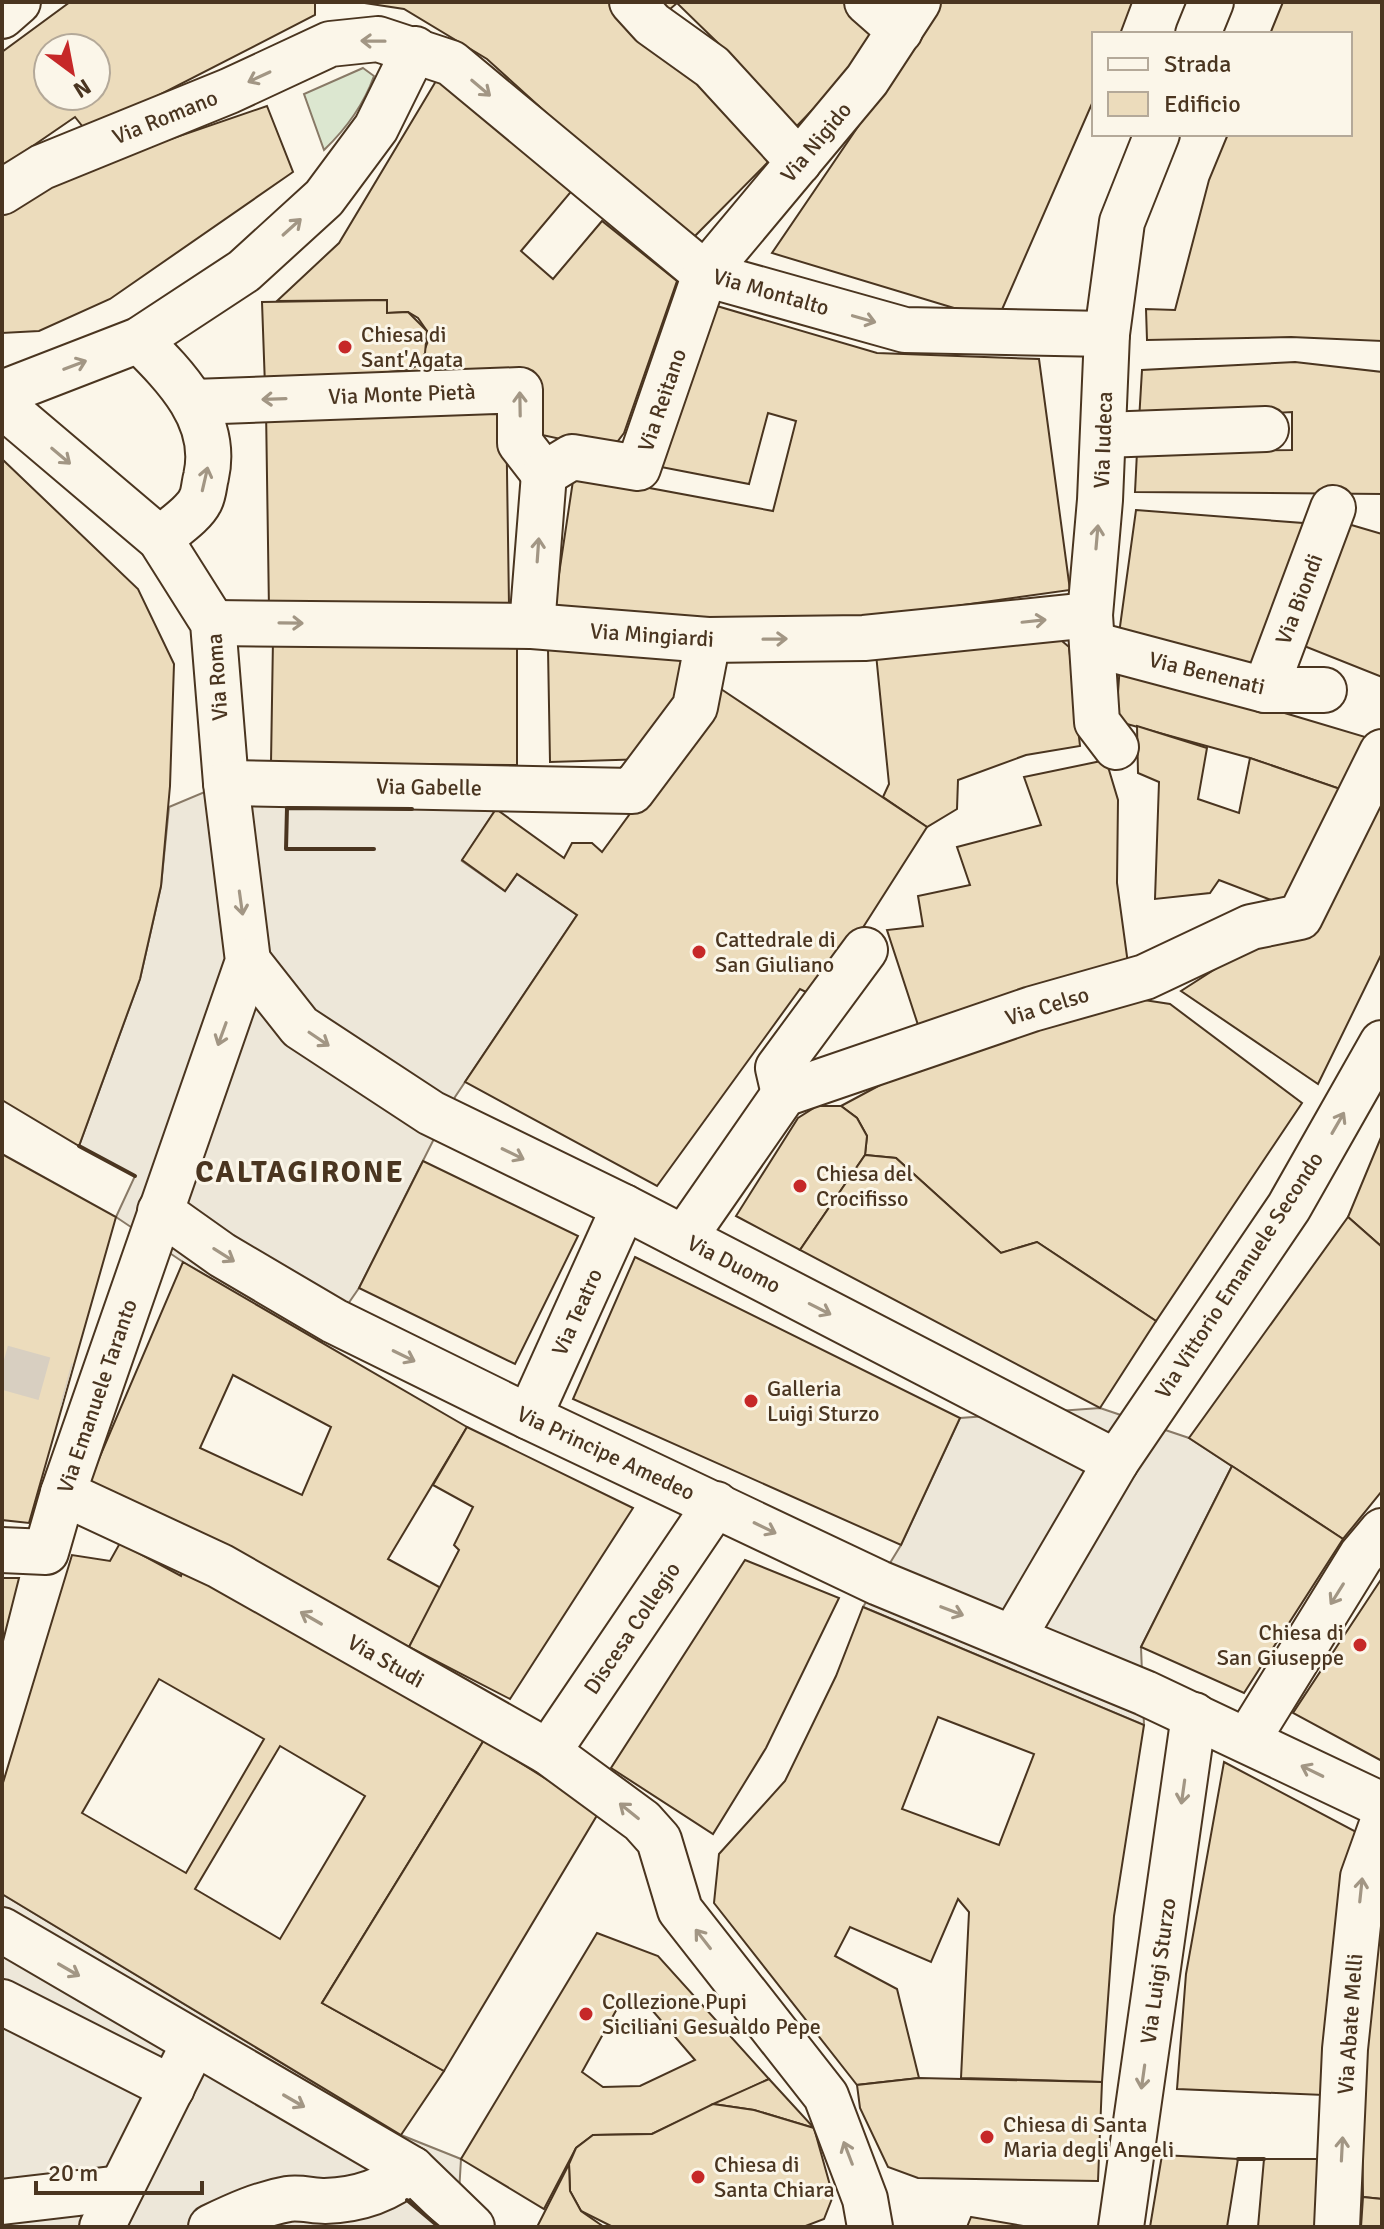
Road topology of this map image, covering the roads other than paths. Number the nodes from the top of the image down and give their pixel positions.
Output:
1 (18, 2) edge
2 (632, 2) edge
3 (867, 2) edge
4 (1211, 2) edge
5 (2, 16) edge
6 (909, 16) edge
7 (1199, 32) edge
8 (415, 49) junction
9 (1156, 136) edge
10 (799, 162) junction
11 (2, 192) edge
12 (705, 274) junction
13 (1107, 334) junction
14 (139, 340) junction
15 (2, 393) edge
16 (193, 402) junction
17 (2, 405) edge
18 (1266, 429) dead end
19 (1103, 435) junction
20 (544, 474) junction
21 (1333, 508) dead end
22 (160, 539) junction
23 (213, 623) junction
24 (532, 626) junction
25 (1091, 630) junction
26 (708, 640) junction
27 (1265, 690) junction
28 (1324, 690) dead end
29 (1116, 747) dead end
30 (1382, 752) edge
31 (226, 783) junction
32 (865, 950) dead end
33 (248, 961) junction
34 (1382, 1043) edge
35 (784, 1094) junction
36 (624, 1207) junction
37 (155, 1226) junction
38 (684, 1238) junction
39 (529, 1417) junction
40 (1116, 1462) junction
41 (63, 1493) junction
42 (716, 1504) junction
43 (1382, 1531) edge
44 (2, 1550) edge
45 (1014, 1636) junction
46 (1194, 1715) junction
47 (1248, 1739) junction
48 (548, 1752) junction
49 (1382, 1805) edge
50 (1382, 1824) edge
51 (2, 1930) edge
52 (2, 2002) edge
53 (194, 2043) junction
54 (172, 2088) junction
55 (412, 2169) junction
56 (121, 2188) junction
57 (2, 2202) edge
58 (465, 2219) edge
59 (102, 2227) edge
60 (211, 2227) edge
61 (870, 2227) edge
62 (1121, 2227) edge
63 (1337, 2227) edge

1 - 5 street
2 - 10 street
3 - 6 street
4 - 7 street
6 - 10 street, Via Nigido
8 -> 11 street, Via Romano
8 -> 12 street, Via Montalto
14 -> 8 street
9 - 13 street, Via Iudeca
10 - 12 street, Via Nigido
12 -> 13 street, Via Montalto
12 - 20 street, Via Reitano
13 - 19 street, Via Iudeca
15 -> 14 street
14 - 16 street
20 -> 16 street, Via Monte Pietà
22 -> 16 street
17 -> 22 street, Via Roma
18 - 19 street
25 -> 19 street, Via Iudeca
24 -> 20 street
21 - 27 street, Via Biondi
22 - 23 street, Via Roma
23 -> 24 street, Via Mingiardi
23 - 31 street, Via Roma
24 - 26 street, Via Mingiardi
26 -> 25 street, Via Mingiardi
25 - 27 street, Via Benenati
25 - 29 street, Via Iudeca
26 - 31 street, Via Gabelle
27 - 28 street, Via Benenati
30 - 35 street, Via Celso
31 -> 33 street, Via Roma
32 - 35 street
33 -> 36 street, Via Duomo
33 -> 37 street, Via Emanuele Taranto
40 -> 34 street, Via Vittorio Emanuele Secondo
35 - 38 street
36 - 38 street, Via Duomo
36 - 39 street, Via Teatro
37 -> 39 street, Via Principe Amedeo
37 - 41 street, Via Emanuele Taranto
38 -> 40 street, Via Duomo
39 - 42 street, Via Principe Amedeo
40 - 45 street, Via Vittorio Emanuele Secondo
41 - 44 street, Via Emanuele Taranto
48 -> 41 street, Via Studi
42 -> 45 street, Via Principe Amedeo
42 - 48 street, Discesa Collegio
43 -> 47 street
45 - 46 street, Via Principe Amedeo
46 - 47 street, Via Principe Amedeo
46 -> 62 street, Via Luigi Sturzo
49 -> 47 street, Via Principe Amedeo
61 -> 48 street, Via Studi
63 -> 50 street, Via Abate Melli
51 -> 53 street
52 - 54 street
53 - 54 street
53 -> 55 street
54 - 56 street
55 - 58 street
55 - 60 street
56 - 57 street
56 - 59 street

